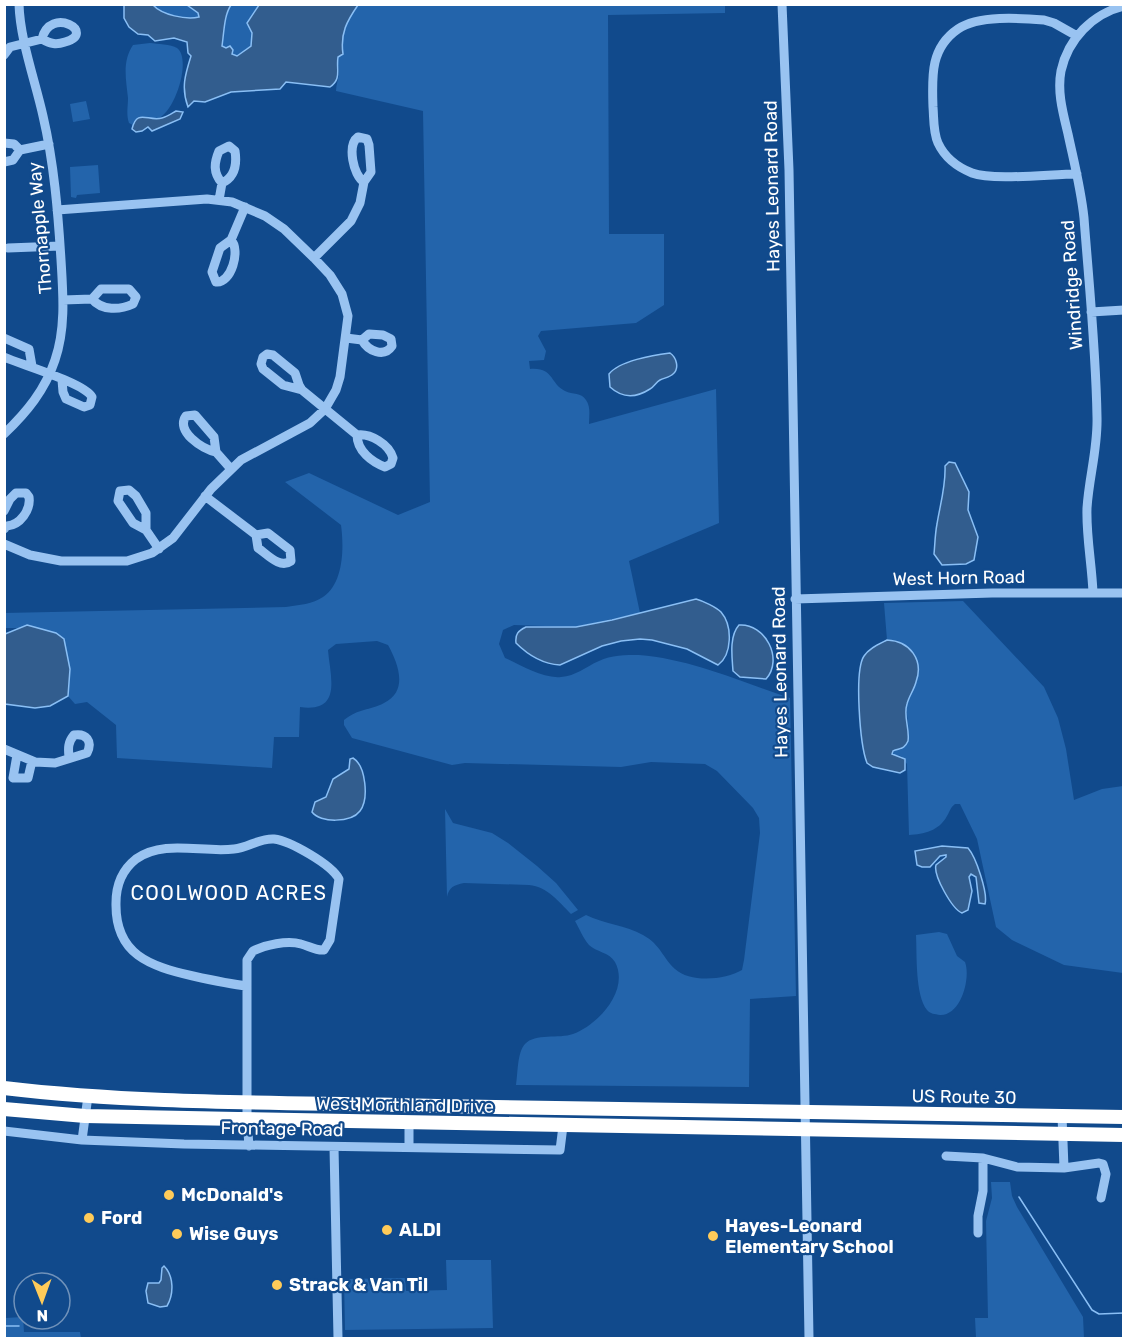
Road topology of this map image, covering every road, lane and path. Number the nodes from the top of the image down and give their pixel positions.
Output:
1 (19, 4) edge
2 (782, 4) edge
3 (1124, 6) edge
4 (1077, 36) junction
5 (42, 39) dead end
6 (25, 42) junction
7 (6, 48) edge
8 (4, 143) edge
9 (49, 144) junction
10 (20, 150) junction
11 (4, 162) edge
12 (1077, 174) junction
13 (364, 182) dead end
14 (222, 183) dead end
15 (219, 200) junction
16 (245, 207) junction
17 (57, 210) junction
18 (231, 240) dead end
19 (60, 246) junction
20 (6, 249) edge
21 (314, 258) junction
22 (92, 299) dead end
23 (63, 300) junction
24 (1124, 310) edge
25 (1091, 312) junction
26 (4, 338) edge
27 (346, 339) junction
28 (362, 340) dead end
29 (4, 357) edge
30 (32, 366) junction
31 (50, 374) junction
32 (62, 380) dead end
33 (302, 390) junction
34 (325, 409) junction
35 (4, 434) edge
36 (357, 435) dead end
37 (216, 452) dead end
38 (231, 469) junction
39 (205, 496) junction
40 (4, 510) edge
41 (5, 525) edge
42 (146, 530) dead end
43 (256, 535) dead end
44 (4, 544) edge
45 (159, 549) junction
46 (1094, 593) junction
47 (1124, 593) edge
48 (795, 599) junction
49 (4, 749) edge
50 (17, 755) junction
51 (69, 757) dead end
52 (32, 761) junction
53 (247, 986) junction
54 (4, 1088) edge
55 (88, 1096) junction
56 (247, 1102) junction
57 (4, 1109) edge
58 (805, 1112) junction
59 (85, 1116) junction
60 (1062, 1116) junction
61 (1124, 1117) edge
62 (247, 1120) junction
63 (409, 1123) junction
64 (563, 1126) junction
65 (805, 1130) junction
66 (4, 1131) edge
67 (1062, 1134) junction
68 (1124, 1135) edge
69 (82, 1140) junction
70 (249, 1146) junction
71 (334, 1147) junction
72 (409, 1147) junction
73 (946, 1156) dead end
74 (983, 1158) junction
75 (1064, 1168) junction
76 (1101, 1198) dead end
77 (978, 1233) dead end
78 (338, 1338) edge
79 (809, 1338) edge

1 - 6 street, Thornapple Way
2 - 48 street, Hayes Leonard Road
3 - 4 street, Windridge Road
4 - 12 street, Windridge Road
4 - 12 street
5 - 6 street
6 - 7 street
6 - 9 street, Thornapple Way
8 - 10 street
9 - 10 street
9 - 17 street, Thornapple Way
10 - 11 street
12 - 25 street, Windridge Road
13 - 21 street
14 - 15 street
15 - 16 street
15 - 17 street
16 - 18 street
16 - 21 street
17 - 19 street, Thornapple Way
19 - 20 street
19 - 23 street, Thornapple Way
21 - 27 street
22 - 23 street
23 - 31 street, Thornapple Way
24 - 25 street
25 - 46 street, Windridge Road
26 - 30 street
27 - 28 street
27 - 34 street
29 - 30 street
30 - 31 street
31 - 32 street
31 - 35 street, Thornapple Way
33 - 33 street
33 - 34 street
34 - 36 street
34 - 38 street
37 - 38 street
38 - 39 street
39 - 43 street
39 - 45 street
40 - 41 street
42 - 45 street
44 - 45 street
46 - 47 street, West Horn Road
46 - 48 street, West Horn Road
48 - 58 street, Hayes Leonard Road
49 - 50 street
50 - 52 street
50 - 52 street
51 - 52 street
53 - 53 street
53 - 56 street
54 - 55 highway, West Morthland Drive
55 - 56 highway, West Morthland Drive
55 - 59 street
56 - 58 highway, West Morthland Drive
56 - 62 street
57 - 59 highway, West Morthland Drive
58 - 60 highway, US Route 30
58 - 65 street, Hayes Leonard Road
59 - 62 highway, West Morthland Drive
59 - 69 street
60 - 61 highway, US Route 30
60 - 67 street
62 - 63 highway, West Morthland Drive
62 - 70 street
63 - 64 highway, West Morthland Drive
63 - 72 street
64 - 65 highway, West Morthland Drive
64 - 72 street, Frontage Road
65 - 67 highway, West Morthland Drive
65 - 79 street, Hayes Leonard Road
66 - 69 street, Frontage Road
67 - 68 highway, West Morthland Drive
67 - 75 street
69 - 70 street, Frontage Road
70 - 71 street, Frontage Road
71 - 72 street, Frontage Road
71 - 78 street
73 - 74 street
74 - 75 street
74 - 77 street
75 - 76 street

